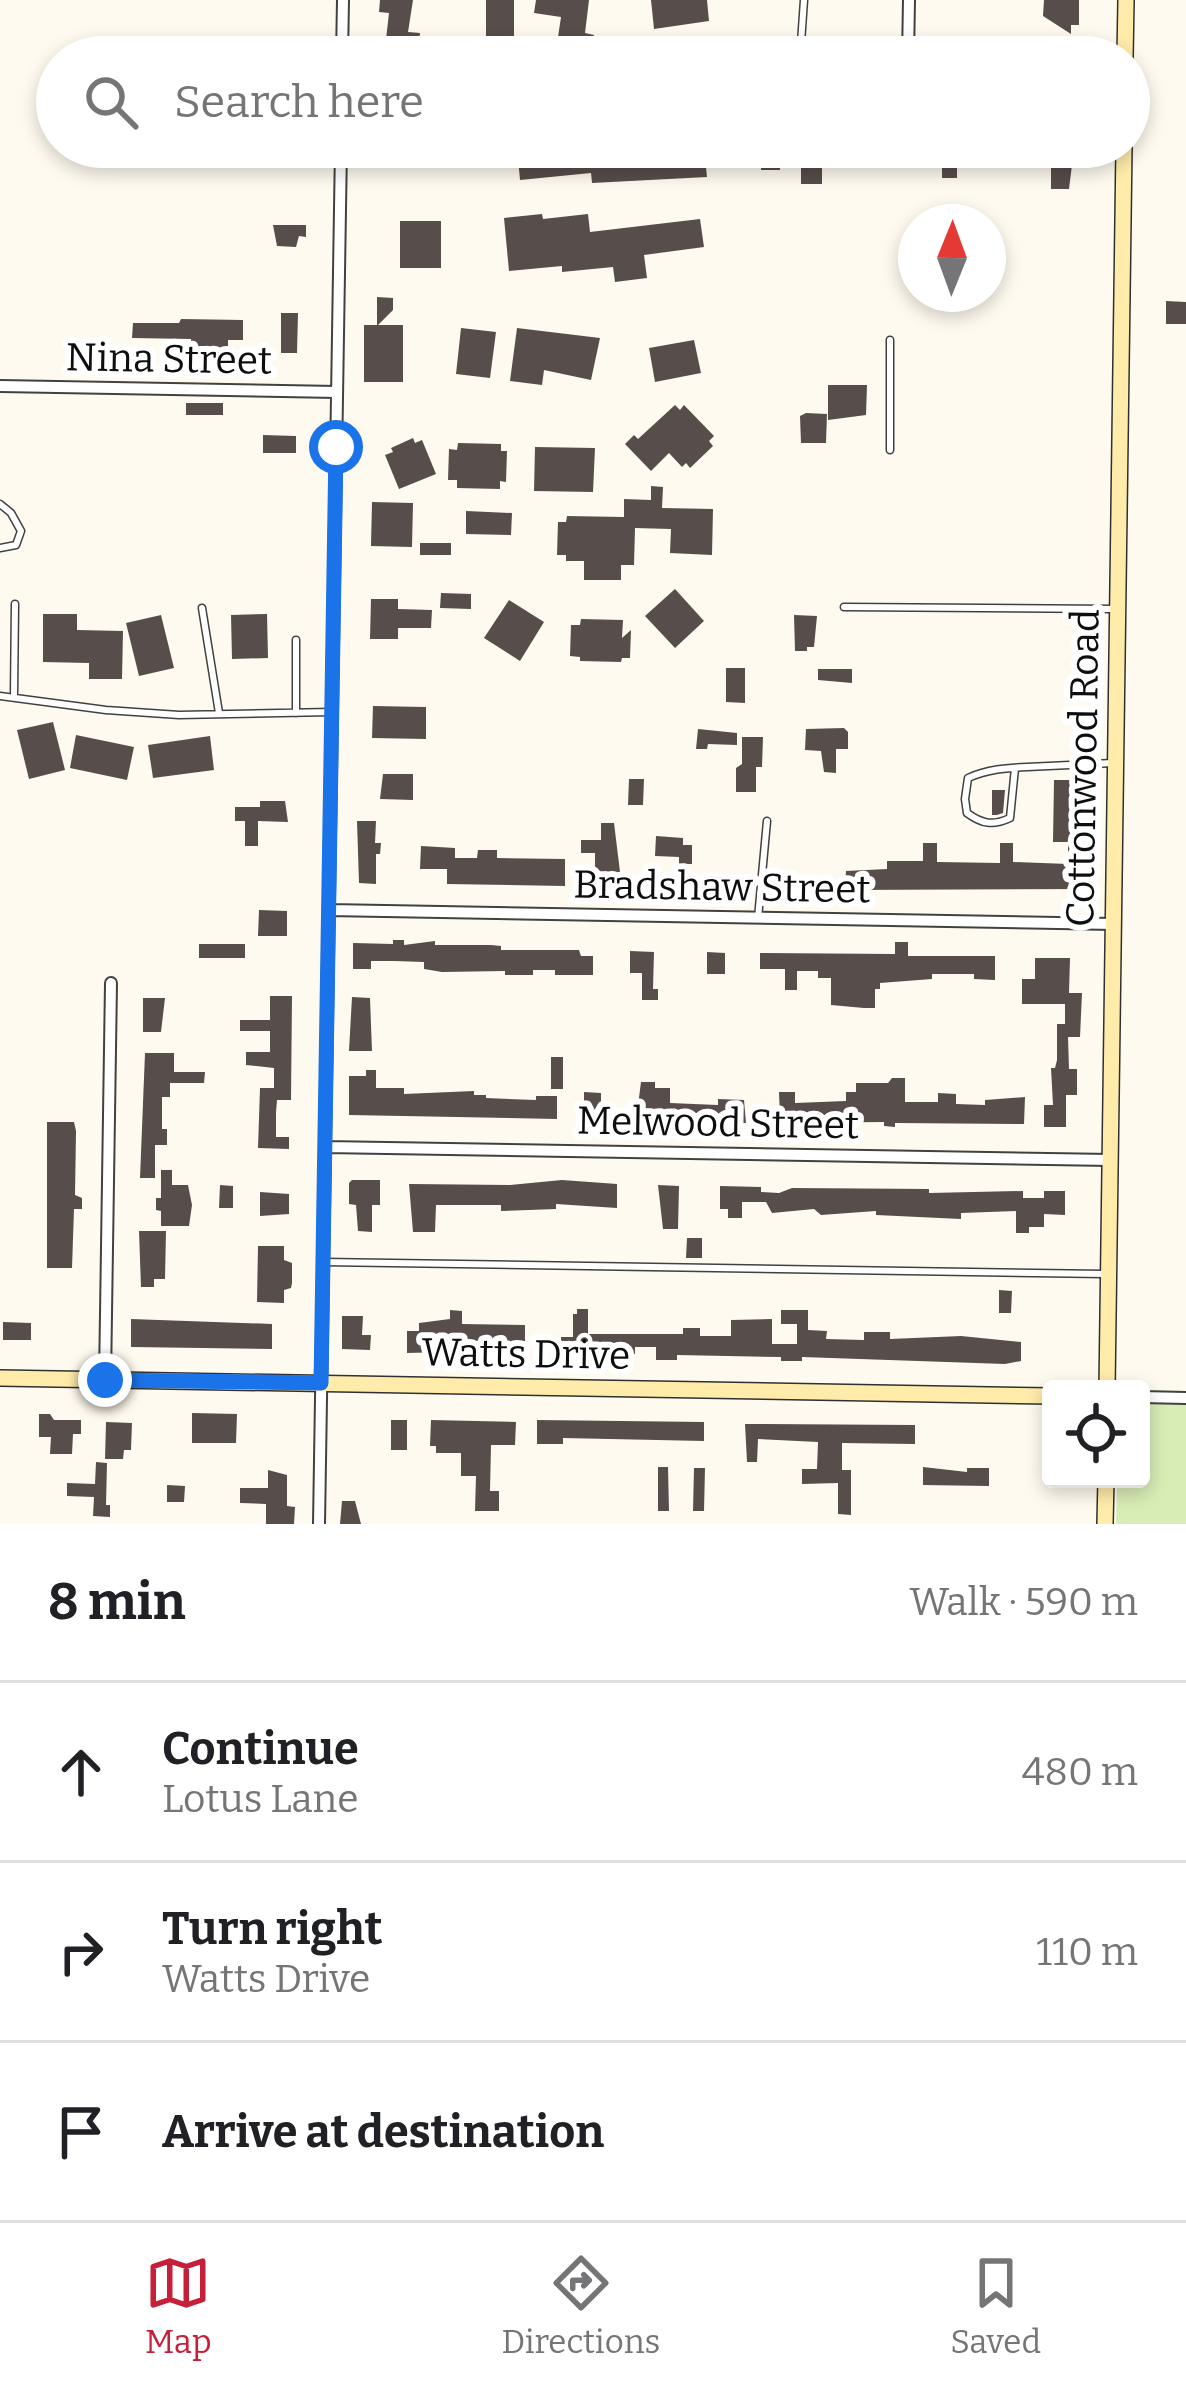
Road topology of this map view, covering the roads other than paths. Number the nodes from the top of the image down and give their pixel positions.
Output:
1 (343, 0) edge
2 (804, 0) edge
3 (909, 0) edge
4 (1126, 0) edge
5 (342, 36) edge
6 (801, 36) edge
7 (908, 36) edge
8 (1126, 36) edge
9 (341, 168) edge
10 (1124, 168) edge
11 (890, 340) dead end
12 (0, 386) edge
13 (337, 392) junction
14 (890, 450) dead end
15 (0, 504) edge
16 (0, 548) edge
17 (14, 604) dead end
18 (202, 608) dead end
19 (844, 608) dead end
20 (1118, 609) junction
21 (296, 640) dead end
22 (14, 695) junction
23 (0, 696) edge
24 (332, 712) junction
25 (219, 713) junction
26 (296, 713) junction
27 (1116, 763) junction
28 (1015, 768) junction
29 (767, 820) dead end
30 (329, 910) junction
31 (758, 917) junction
32 (1114, 924) junction
33 (111, 983) dead end
34 (325, 1147) junction
35 (1111, 1160) junction
36 (323, 1262) junction
37 (1109, 1274) junction
38 (0, 1378) edge
39 (105, 1380) junction
40 (1107, 1380) edge
41 (321, 1383) junction
42 (1042, 1396) edge
43 (1150, 1397) edge
44 (1186, 1398) edge
45 (1106, 1488) edge
46 (319, 1524) edge
47 (1105, 1524) edge

1 - 5 street
2 - 6 lane
3 - 7 street
4 - 8 street
9 - 13 street
10 - 20 street, Cottonwood Road
11 - 14 lane
12 - 13 street, Nina Street
13 - 24 street
15 - 16 lane
17 - 22 lane
18 - 25 lane
19 - 20 lane
20 - 27 street, Cottonwood Road
21 - 26 lane
22 - 23 lane
22 - 25 lane
24 - 26 lane
24 - 30 street
25 - 26 lane
27 - 28 lane
27 - 32 street, Cottonwood Road
28 - 28 lane
29 - 31 lane
30 - 31 street, Bradshaw Street
30 - 34 street
31 - 32 street, Bradshaw Street
32 - 35 street, Cottonwood Road
33 - 39 street
34 - 35 street, Melwood Street
34 - 36 street
35 - 37 street, Cottonwood Road
36 - 37 lane
36 - 41 street
37 - 40 street, Cottonwood Road
38 - 39 street, Watts Drive
39 - 41 street, Watts Drive
41 - 42 street, Watts Drive
41 - 46 street
43 - 44 street
45 - 47 street

